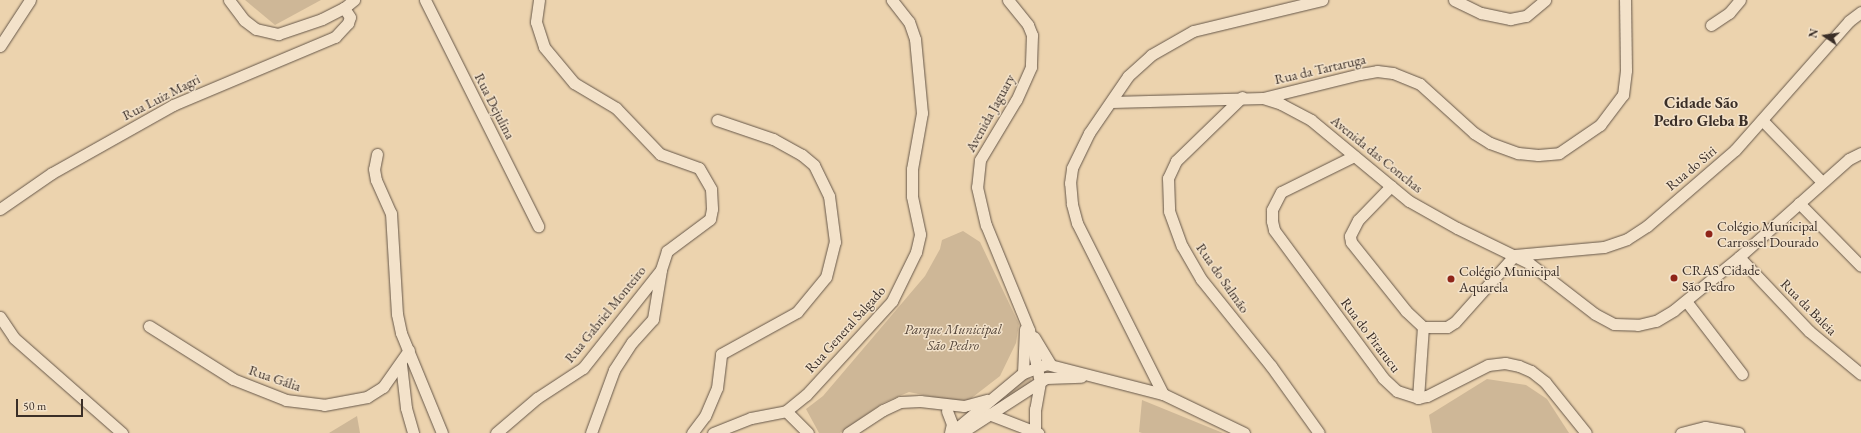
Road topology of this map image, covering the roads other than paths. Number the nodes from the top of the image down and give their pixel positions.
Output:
1 (30, 0) edge
2 (229, 0) edge
3 (354, 0) edge
4 (425, 0) edge
5 (539, 0) edge
6 (892, 0) edge
7 (1008, 0) edge
8 (1322, 0) edge
9 (1454, 0) edge
10 (1544, 0) edge
11 (1625, 0) edge
12 (1740, 0) edge
13 (344, 8) junction
14 (1861, 12) edge
15 (1711, 25) dead end
16 (0, 46) edge
17 (1242, 97) junction
18 (1264, 98) junction
19 (1111, 102) junction
20 (717, 120) dead end
21 (1762, 120) junction
22 (1861, 153) edge
23 (377, 154) dead end
24 (1354, 156) junction
25 (1822, 182) junction
26 (1391, 186) junction
27 (1799, 203) junction
28 (0, 209) edge
29 (538, 226) dead end
30 (1515, 255) junction
31 (1739, 257) junction
32 (1861, 266) edge
33 (661, 270) junction
34 (1686, 301) junction
35 (1023, 313) junction
36 (0, 318) edge
37 (149, 326) dead end
38 (1423, 326) junction
39 (1029, 330) junction
40 (409, 350) junction
41 (401, 364) junction
42 (1050, 364) junction
43 (1036, 366) junction
44 (1023, 373) junction
45 (1742, 374) dead end
46 (1861, 374) edge
47 (1092, 377) junction
48 (1040, 382) junction
49 (1163, 394) junction
50 (997, 395) junction
51 (1418, 398) junction
52 (930, 403) junction
53 (1005, 407) junction
54 (786, 411) junction
55 (947, 411) junction
56 (981, 416) junction
57 (1036, 432) edge
58 (122, 433) edge
59 (413, 433) edge
60 (442, 433) edge
61 (496, 433) edge
62 (591, 433) edge
63 (692, 433) edge
64 (713, 433) edge
65 (808, 433) edge
66 (848, 433) edge
67 (950, 433) edge
68 (962, 433) edge
69 (1244, 433) edge
70 (1319, 433) edge
71 (1586, 433) edge
72 (1681, 433) edge
73 (1738, 433) edge

1 - 16 street
2 - 13 street
3 - 13 street
4 - 29 street, Rua Dejulina
5 - 33 street
6 - 54 street, Rua General Salgado
7 - 35 street, Avenida Jaguary
8 - 19 street
9 - 10 street
11 - 18 street, Rua da Tartaruga
12 - 15 street
13 - 28 street, Rua Luiz Magri
14 - 21 street, Rua do Siri
17 - 18 street, Avenida das Conchas
17 - 19 street, Avenida das Conchas
17 - 70 street, Rua do Salmão
18 - 24 street, Avenida das Conchas
19 - 49 street
20 - 63 street
21 - 25 street
21 - 30 street, Rua do Siri
22 - 25 street, Avenida das Conchas
23 - 40 street
24 - 26 street, Avenida das Conchas
24 - 51 street, Rua do Pirarucu
25 - 27 street, Avenida das Conchas
26 - 30 street, Avenida das Conchas
26 - 38 street
27 - 31 street, Avenida das Conchas
27 - 32 street
30 - 34 street, Avenida das Conchas
30 - 38 street
31 - 34 street, Avenida das Conchas
31 - 46 street, Rua da Baleia
33 - 61 street, Rua Gabriel Monteiro
33 - 62 street
34 - 45 street
35 - 39 street, Avenida Jaguary
35 - 44 street
36 - 58 street
37 - 41 street, Rua Gália
38 - 51 street
39 - 42 street
39 - 43 street
40 - 41 street, Rua Gália
40 - 60 street
41 - 59 street
42 - 43 street
42 - 47 street
43 - 44 street
43 - 48 street
44 - 50 street
47 - 48 street
47 - 49 street
48 - 53 street
48 - 57 street
49 - 69 street
50 - 52 street
50 - 53 street
50 - 56 street
51 - 71 street
52 - 55 street
52 - 66 street
53 - 56 street
54 - 64 street, Rua General Salgado
54 - 65 street
55 - 56 street
55 - 67 street
56 - 57 street
56 - 67 street
56 - 68 street
72 - 73 street

